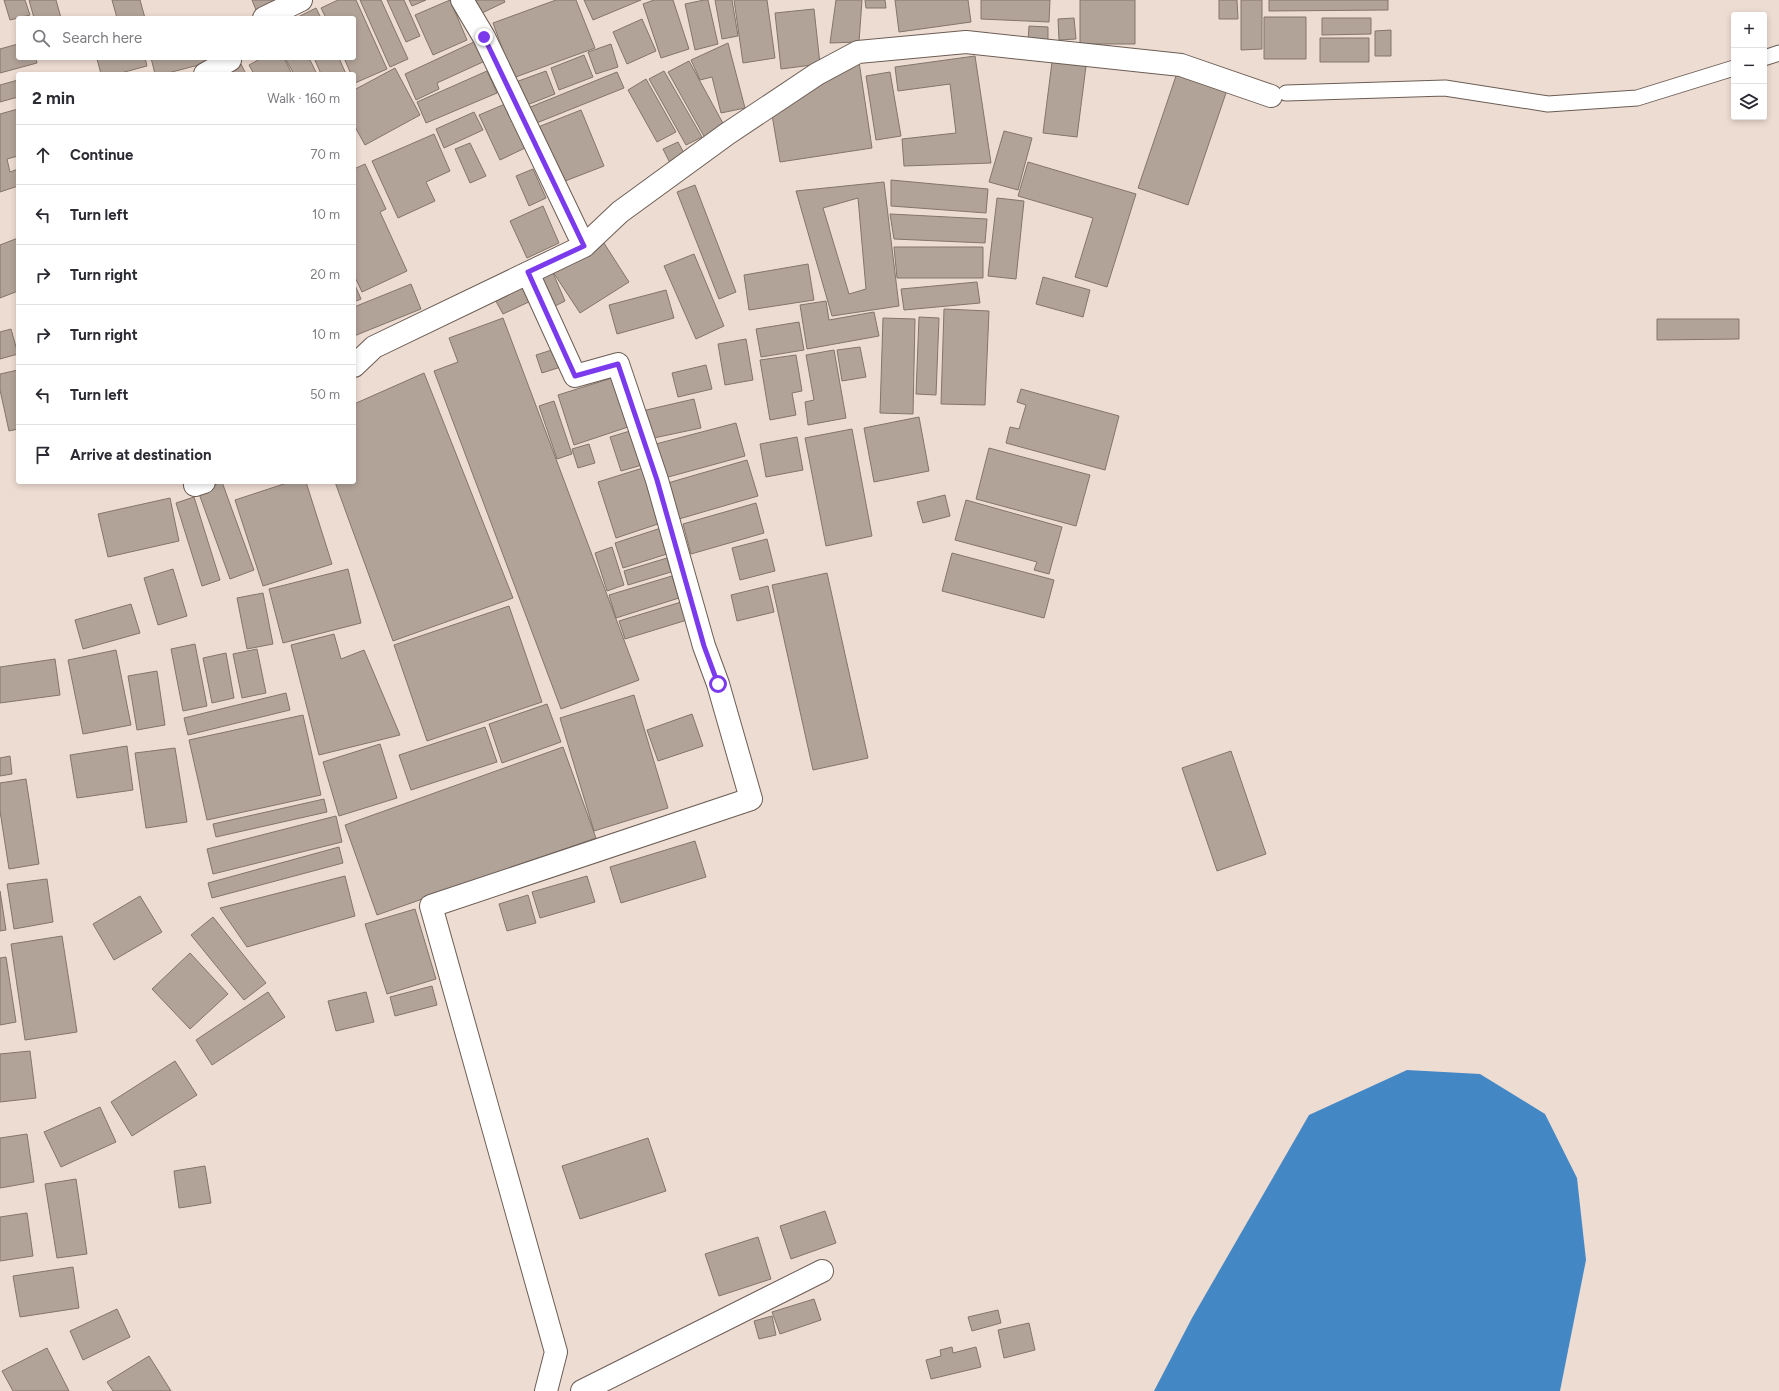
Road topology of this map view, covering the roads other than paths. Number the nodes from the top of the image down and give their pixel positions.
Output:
1 (301, 0) edge
2 (462, 0) edge
3 (268, 16) edge
4 (1779, 53) edge
5 (1767, 57) edge
6 (230, 60) edge
7 (1731, 69) edge
8 (209, 72) edge
9 (1278, 94) joint
10 (584, 246) junction
11 (528, 272) junction
12 (356, 364) edge
13 (822, 1270) dead end
14 (546, 1391) edge
15 (582, 1391) edge

1 - 3 street
2 - 10 street
4 - 5 lane
6 - 8 street
7 - 9 lane
9 - 10 street
10 - 11 street
11 - 12 street
11 - 14 street
13 - 15 street

